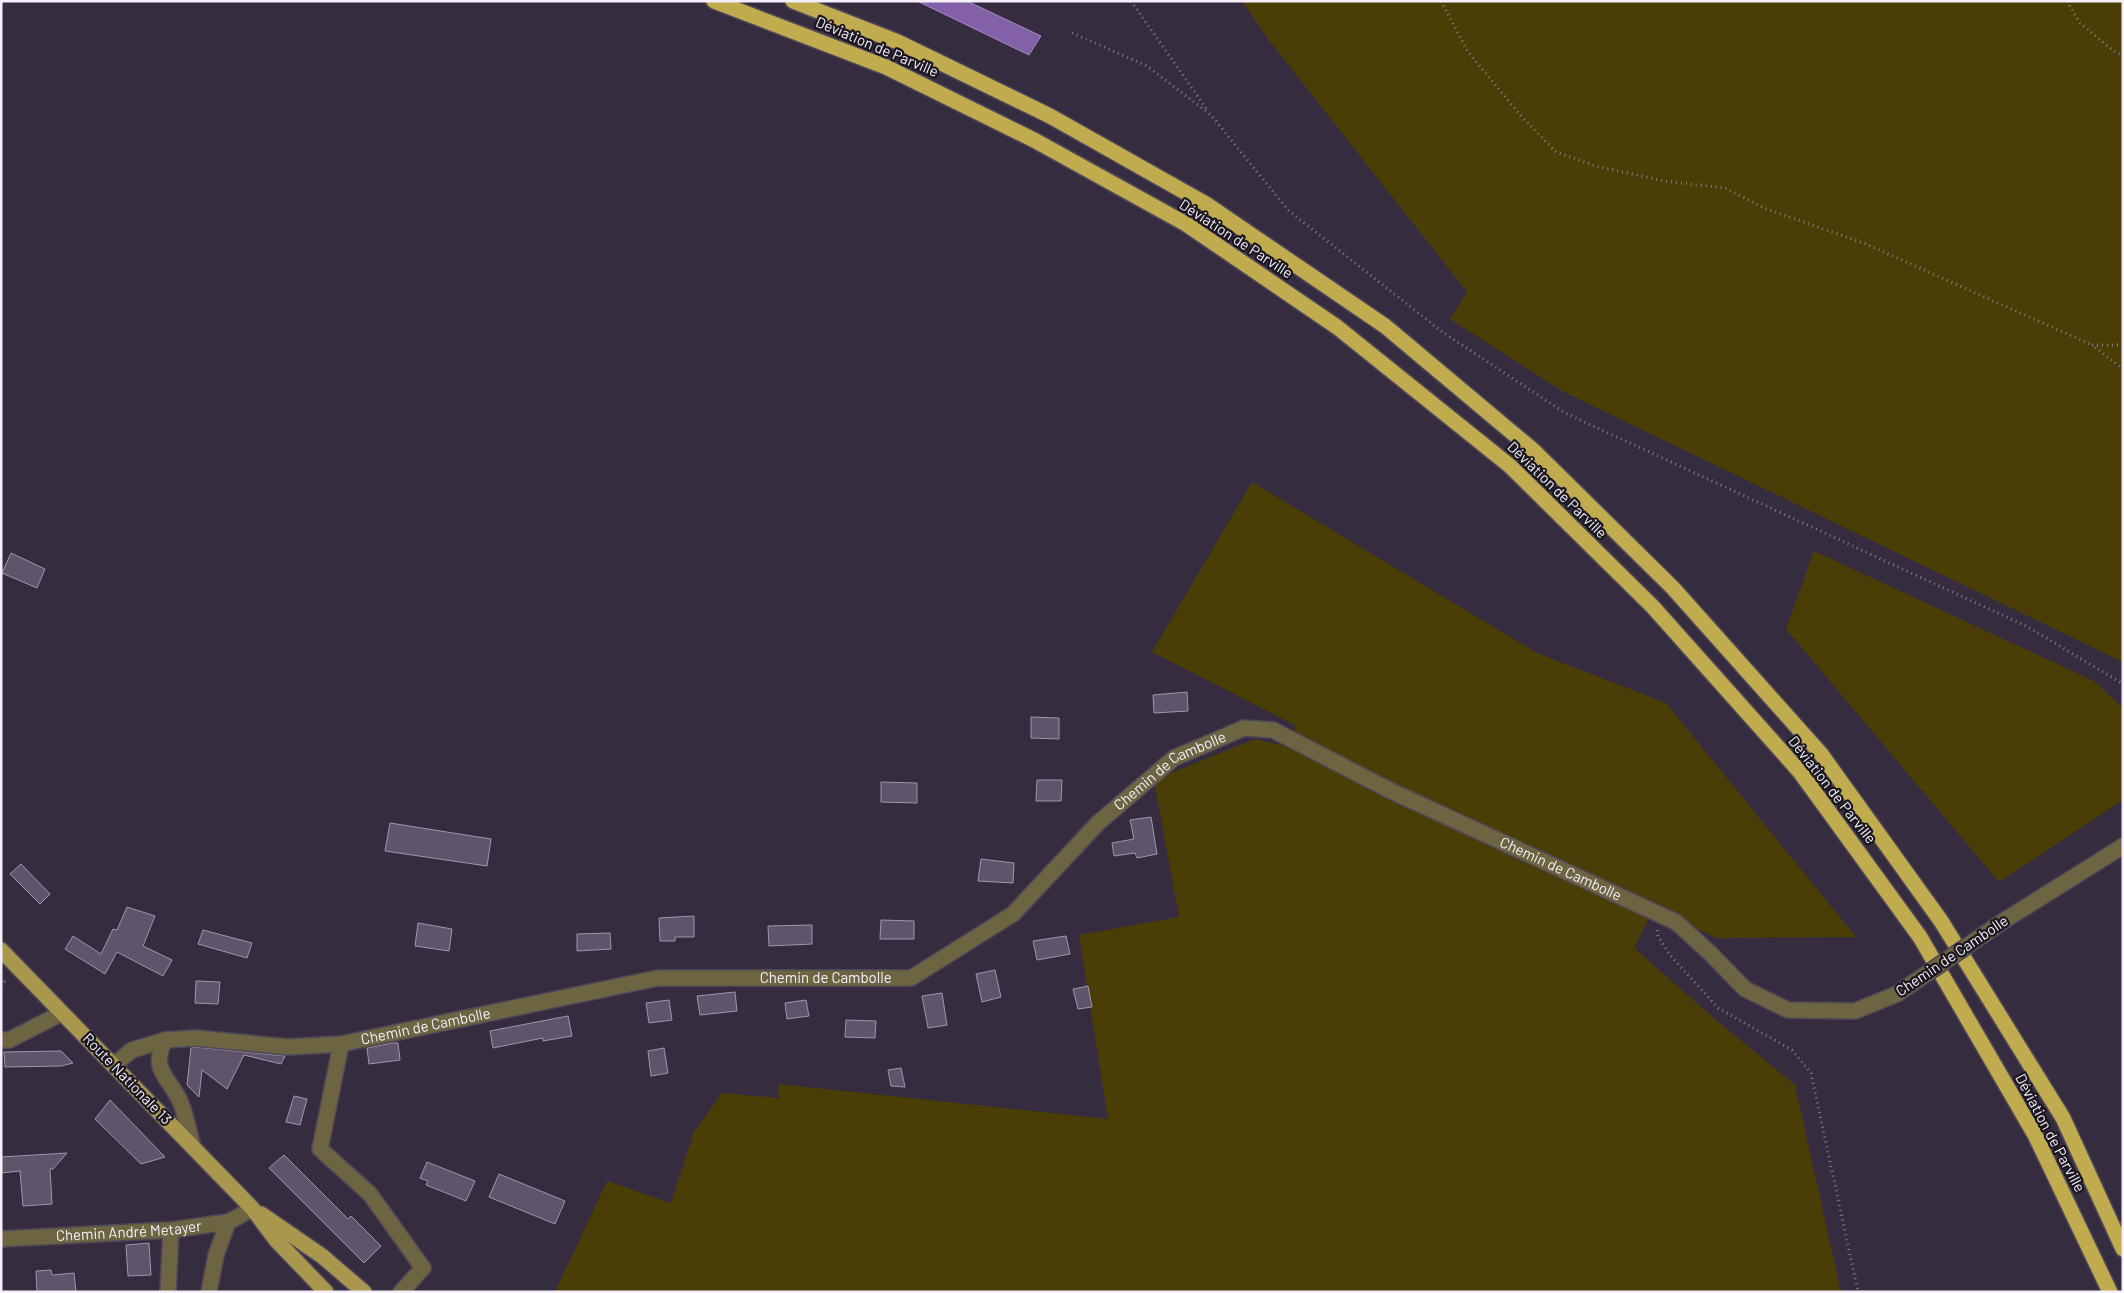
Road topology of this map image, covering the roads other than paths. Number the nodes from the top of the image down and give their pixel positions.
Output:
1 (714, 1) edge
2 (793, 1) edge
3 (2123, 846) edge
4 (1, 950) edge
5 (62, 1013) junction
6 (1, 1040) edge
7 (165, 1040) junction
8 (341, 1044) junction
9 (114, 1065) junction
10 (193, 1147) junction
11 (252, 1208) junction
12 (228, 1222) junction
13 (171, 1230) junction
14 (1, 1239) edge
15 (2123, 1249) edge
16 (168, 1292) edge
17 (209, 1292) edge
18 (326, 1292) edge
19 (364, 1292) edge
20 (401, 1292) edge
21 (2110, 1292) edge

1 - 21 highway, Déviation de Parville
2 - 15 highway, Déviation de Parville
3 - 8 street, Chemin de Cambolle, bridge
4 - 5 main road, Route Nationale 13
5 - 6 street
5 - 9 main road, Route Nationale 13
7 - 8 street, Chemin de Cambolle
7 - 9 street, Chemin de Cambolle
7 - 10 street
8 - 20 street
9 - 10 main road, Route Nationale 13
10 - 11 main road, Route Nationale 13
11 - 12 street, Chemin André Metayer
11 - 18 main road, Route Nationale 13
11 - 19 main road, Route Nationale 13
12 - 13 street, Chemin André Metayer
12 - 17 street
13 - 14 street, Chemin André Metayer
13 - 16 street

